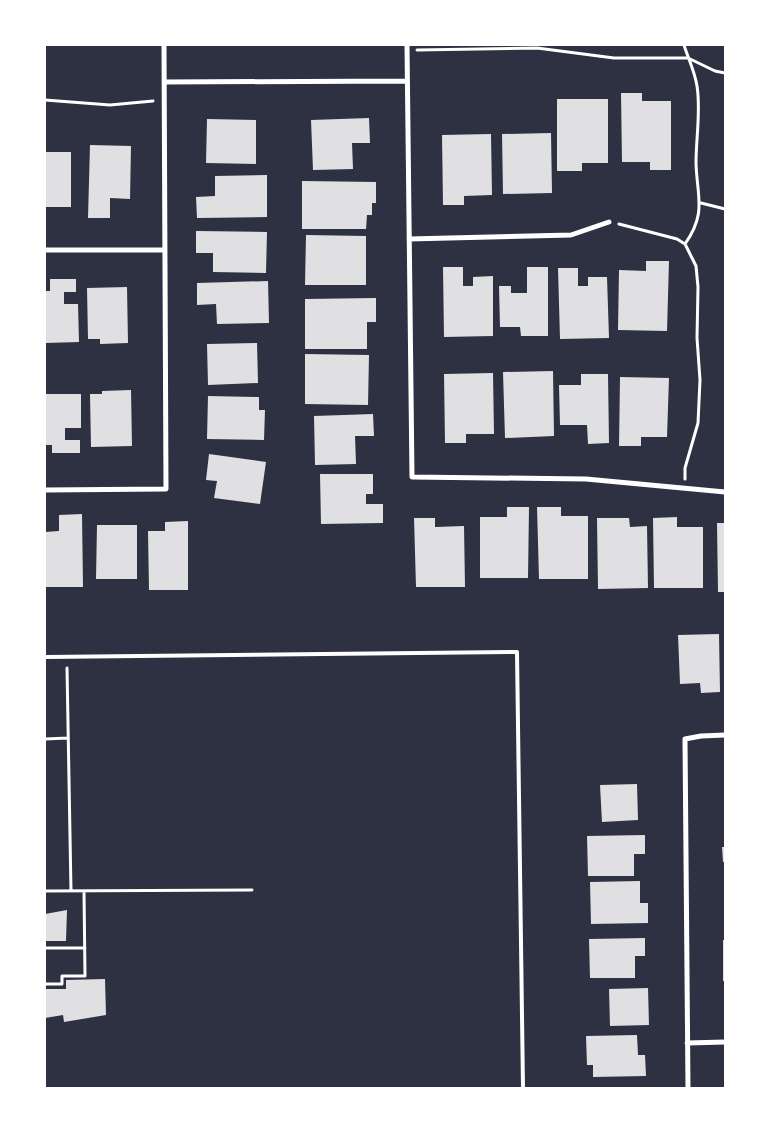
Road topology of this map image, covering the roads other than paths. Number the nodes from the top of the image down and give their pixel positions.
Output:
1 (164, 45) edge
2 (407, 47) edge
3 (407, 81) junction
4 (164, 82) junction
5 (608, 222) road end
6 (409, 239) junction
7 (45, 250) edge
8 (165, 250) junction
9 (45, 490) edge
10 (725, 492) edge
11 (45, 657) edge
12 (725, 735) edge
13 (725, 1042) edge
14 (687, 1043) junction
15 (524, 1088) edge
16 (688, 1088) edge

1 - 4 street
2 - 3 street
3 - 4 street
3 - 6 street
4 - 8 street
5 - 6 street
6 - 10 street
7 - 8 street
8 - 9 street
11 - 15 lane
12 - 14 street
13 - 14 street
14 - 16 street

